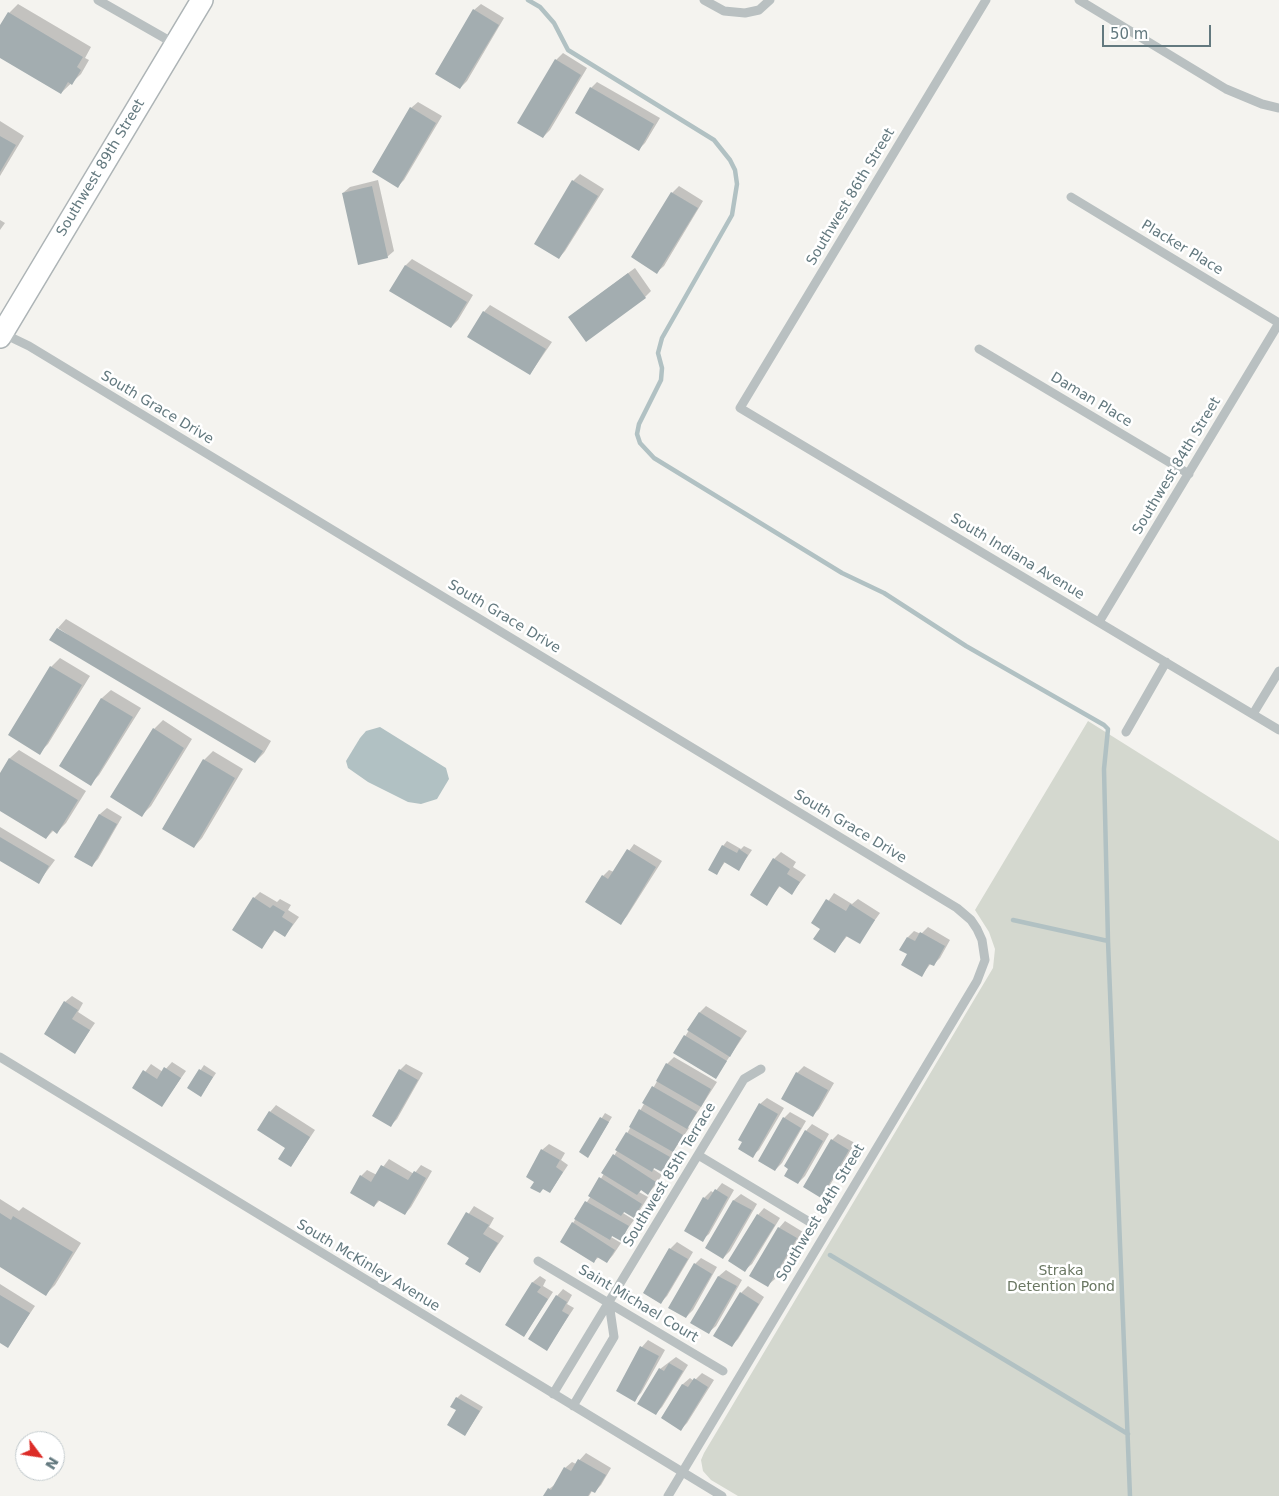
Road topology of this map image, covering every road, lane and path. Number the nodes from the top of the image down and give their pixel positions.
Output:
1 (98, 0) edge
2 (202, 0) edge
3 (704, 0) edge
4 (770, 0) edge
5 (986, 0) edge
6 (1079, 0) edge
7 (175, 44) junction
8 (1279, 108) edge
9 (1071, 197) dead end
10 (1279, 323) edge
11 (1, 334) edge
12 (979, 349) dead end
13 (740, 408) joint
14 (1188, 474) junction
15 (1099, 622) junction
16 (1166, 662) junction
17 (1279, 671) edge
18 (1253, 714) junction
19 (1279, 730) edge
20 (1126, 732) dead end
21 (982, 940) joint
22 (0, 1057) edge
23 (761, 1069) dead end
24 (698, 1155) junction
25 (808, 1221) dead end
26 (538, 1261) dead end
27 (609, 1303) junction
28 (723, 1371) dead end
29 (553, 1394) junction
30 (573, 1406) junction
31 (683, 1472) junction
32 (668, 1496) edge
33 (722, 1496) edge

1 - 7 street
2 - 7 main road, Southwest 89th Street
3 - 4 street
5 - 13 street, Southwest 86th Street
6 - 8 street
7 - 11 main road, Southwest 89th Street
9 - 10 street, Placker Place
10 - 14 street, Southwest 84th Street
11 - 21 street, South Grace Drive
12 - 14 street, Daman Place
13 - 15 street, South Indiana Avenue
14 - 15 street, Southwest 84th Street
15 - 16 street, South Indiana Avenue
16 - 18 street, South Indiana Avenue
16 - 20 street
17 - 18 street
18 - 19 street, South Indiana Avenue
21 - 31 street, Southwest 84th Street
22 - 29 street, South McKinley Avenue
23 - 24 street, Southwest 85th Terrace
24 - 25 street
24 - 27 street, Southwest 85th Terrace
26 - 27 street, Saint Michael Court
27 - 28 street, Saint Michael Court
27 - 29 street, Southwest 85th Terrace
27 - 30 street
29 - 30 street, South McKinley Avenue
30 - 31 street, South McKinley Avenue
31 - 32 street, Southwest 84th Street
31 - 33 street, South McKinley Avenue

